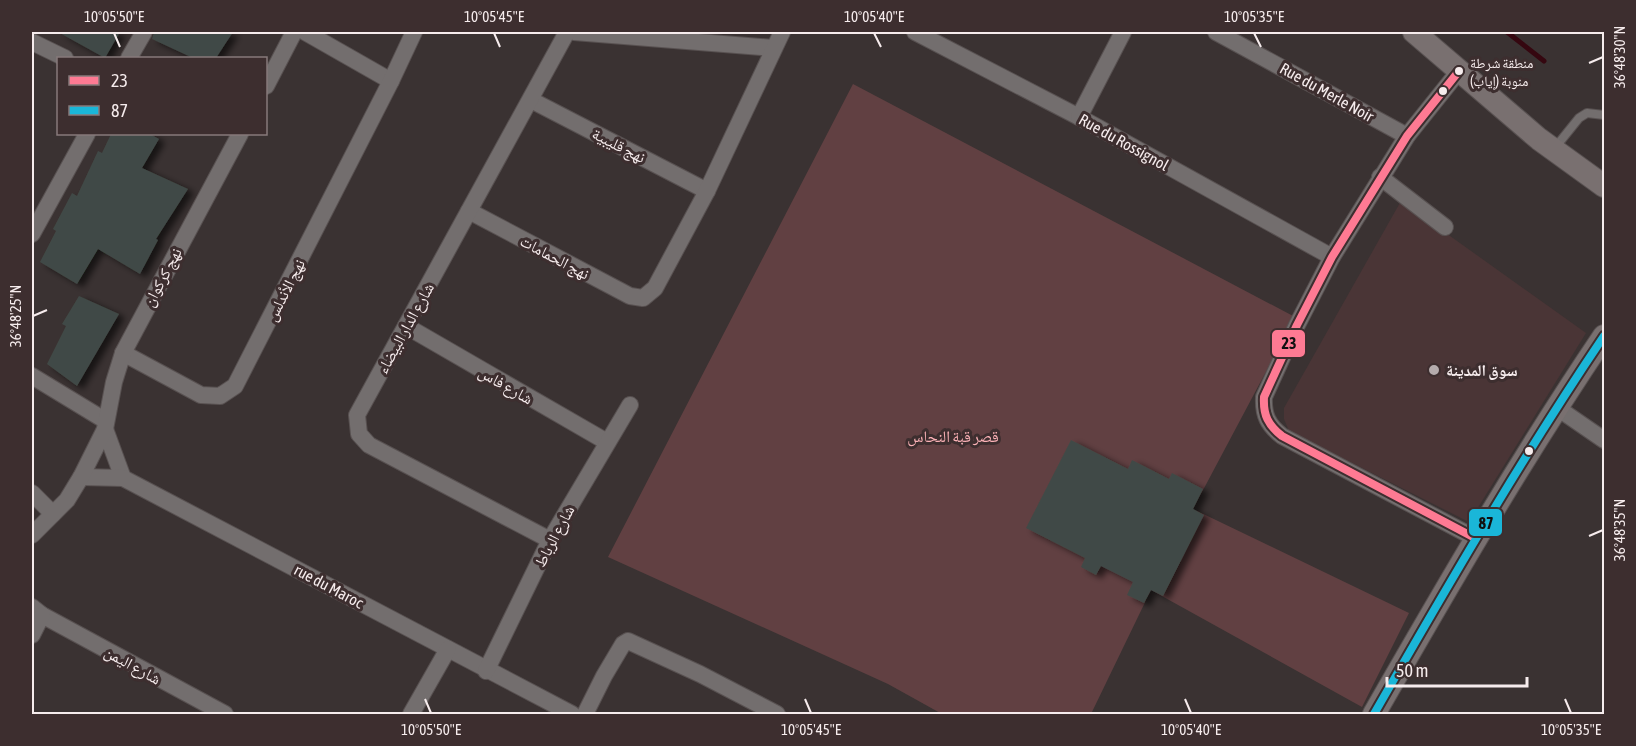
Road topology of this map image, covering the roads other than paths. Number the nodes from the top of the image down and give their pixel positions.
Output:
1 (144, 32) edge
2 (294, 32) edge
3 (305, 32) edge
4 (414, 32) edge
5 (567, 32) edge
6 (574, 32) edge
7 (782, 32) edge
8 (915, 32) edge
9 (1123, 32) edge
10 (1216, 32) edge
11 (1414, 32) edge
12 (324, 36) edge
13 (32, 42) edge
14 (773, 48) junction
15 (63, 57) edge
16 (130, 57) edge
17 (1459, 71) junction
18 (391, 81) junction
19 (267, 84) edge
20 (531, 100) junction
21 (1605, 115) edge
22 (1079, 117) junction
23 (86, 135) edge
24 (239, 135) edge
25 (1407, 136) junction
26 (1554, 149) junction
27 (1577, 165) junction
28 (1605, 167) edge
29 (1380, 177) junction
30 (1605, 186) edge
31 (707, 191) junction
32 (469, 211) junction
33 (1445, 227) dead end
34 (32, 234) edge
35 (1332, 257) junction
36 (406, 326) junction
37 (1605, 336) edge
38 (123, 352) junction
39 (32, 376) edge
40 (630, 405) dead end
41 (1556, 407) junction
42 (106, 425) junction
43 (1605, 440) edge
44 (607, 442) junction
45 (81, 477) junction
46 (123, 478) junction
47 (32, 493) edge
48 (53, 514) junction
49 (32, 535) edge
50 (1475, 538) junction
51 (550, 540) junction
52 (37, 611) edge
53 (32, 635) edge
54 (448, 649) junction
55 (486, 671) junction
56 (225, 714) edge
57 (411, 714) edge
58 (572, 714) edge
59 (585, 714) edge
60 (777, 714) edge
61 (1374, 714) edge

1 - 16 street
2 - 19 street
3 - 12 street
4 - 18 street, نهج الأندلس
5 - 20 street, شارع الدار البيضاء
6 - 14 street
7 - 14 street
8 - 22 street, Rue du Rossignol
9 - 22 street
10 - 25 street, Rue du Merle Noir
11 - 17 street
12 - 18 street
13 - 15 street
14 - 31 street
17 - 25 street
17 - 26 street
18 - 38 street, نهج الأندلس
20 - 31 street, نهج قليبية
20 - 32 street, شارع الدار البيضاء
21 - 26 lane
22 - 35 street, Rue du Rossignol
23 - 34 street
24 - 38 street, نهج كركوان
25 - 29 street
26 - 27 street
27 - 28 street
27 - 30 street
29 - 33 street
29 - 35 street
31 - 32 street, نهج الحمامات
32 - 36 street, شارع الدار البيضاء
35 - 50 street
36 - 44 street, شارع فاس
36 - 51 street, شارع الدار البيضاء
37 - 41 street
38 - 42 street, نهج كركوان
39 - 42 street
40 - 44 street, شارع الرباط
41 - 43 street
41 - 50 street
42 - 45 street
42 - 46 street
44 - 51 street, شارع الرباط
45 - 46 street, rue du Maroc
45 - 48 street
46 - 54 street, rue du Maroc
47 - 48 street
48 - 49 street
50 - 61 street
51 - 55 street, شارع الرباط
52 - 53 street, شارع اليمن
52 - 56 street, شارع اليمن
54 - 55 street, rue du Maroc
54 - 57 street
55 - 58 street, rue du Maroc
59 - 60 street

